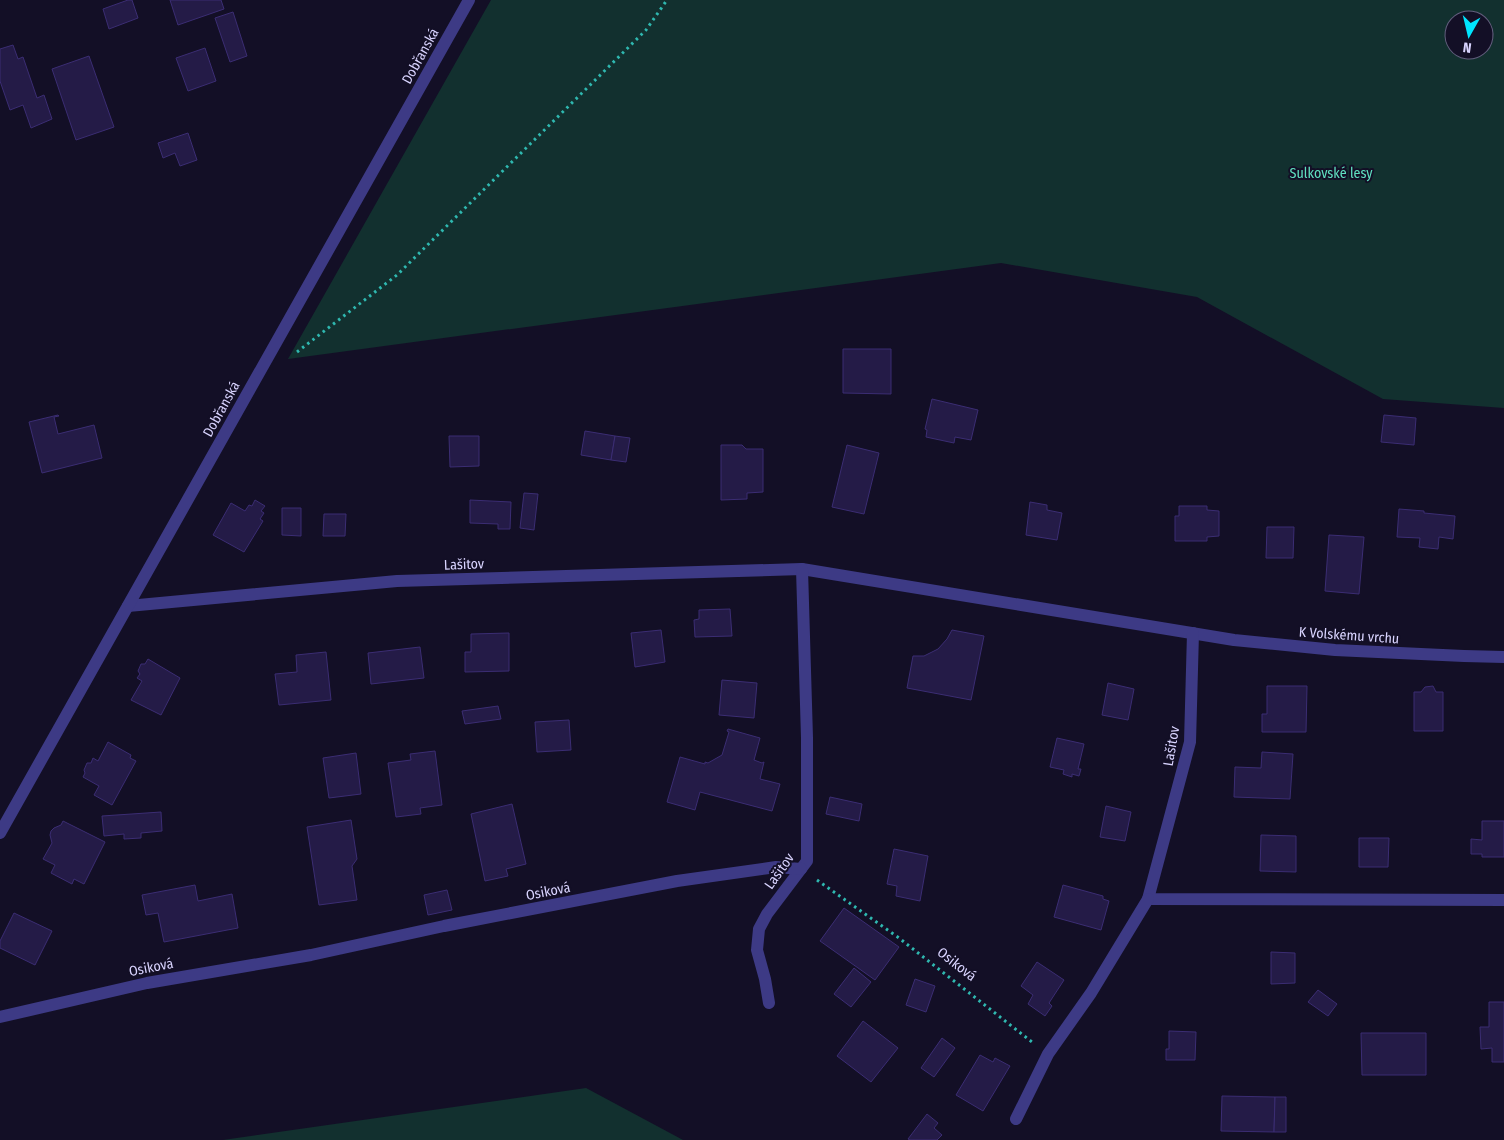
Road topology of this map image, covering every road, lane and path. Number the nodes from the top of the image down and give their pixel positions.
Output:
1 (469, 0) edge
2 (668, 0) edge
3 (296, 353) dead end
4 (802, 569) junction
5 (128, 606) junction
6 (1193, 633) junction
7 (1504, 657) edge
8 (0, 833) edge
9 (801, 869) junction
10 (1148, 899) junction
11 (1504, 900) edge
12 (769, 1003) dead end
13 (0, 1017) edge
14 (1048, 1054) junction
15 (1016, 1119) dead end

1 - 5 street, Dobřanská
2 - 3 path
4 - 5 street, Lašitov
4 - 6 street, Lašitov
4 - 9 street, Lašitov
5 - 8 street, Dobřanská
6 - 7 street, K Volskému vrchu
6 - 10 street, Lašitov
9 - 12 street, Lašitov
9 - 13 street, Osiková
9 - 14 path, Osiková
10 - 11 street
10 - 14 street, Lašitov
14 - 15 street, Lašitov

